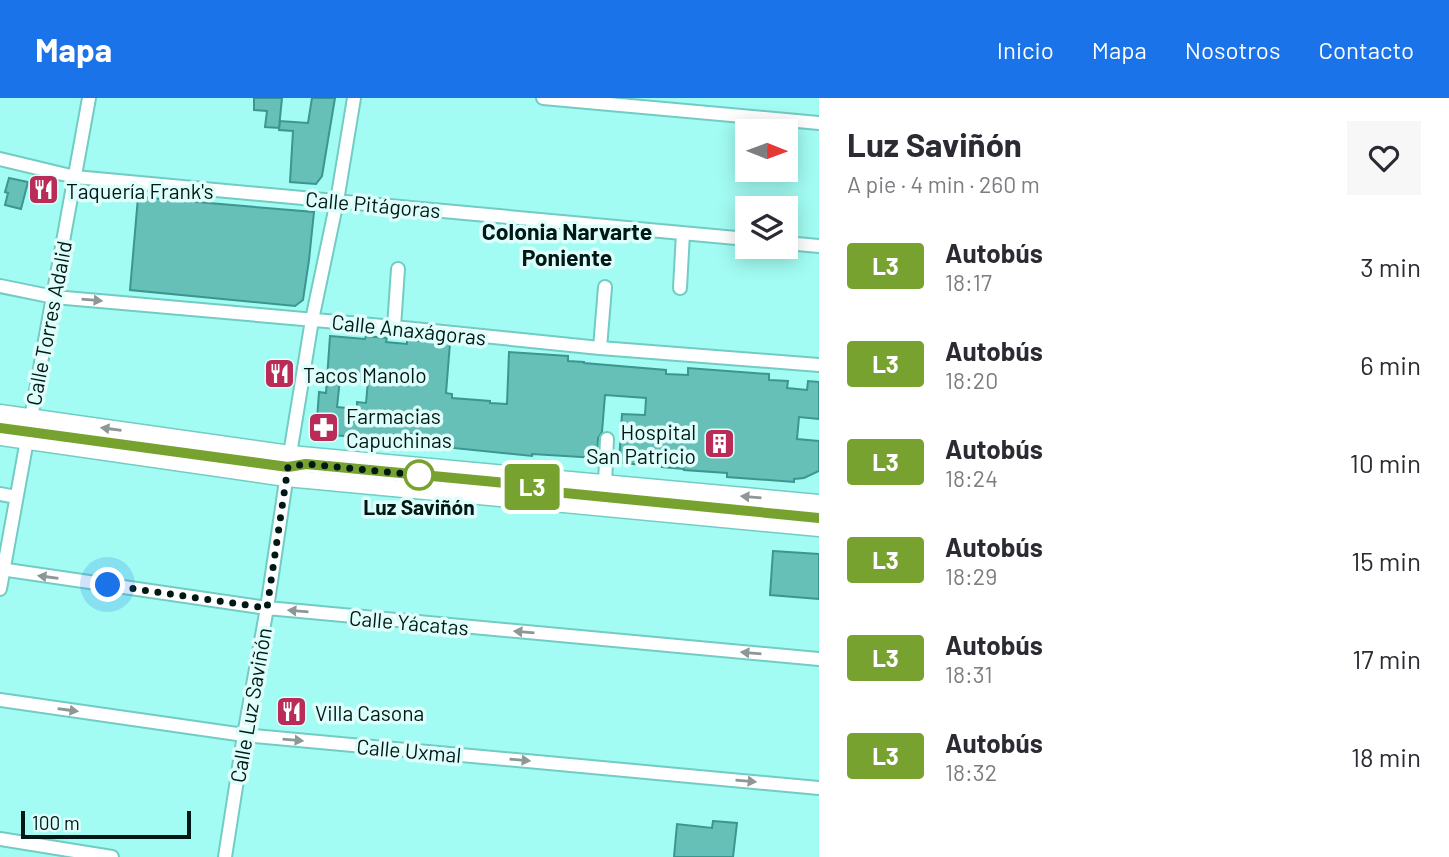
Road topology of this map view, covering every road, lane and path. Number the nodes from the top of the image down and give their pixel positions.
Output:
1 (89, 98) edge
2 (354, 98) edge
3 (543, 98) edge
4 (819, 123) edge
5 (0, 159) edge
6 (75, 177) junction
7 (337, 201) junction
8 (683, 233) junction
9 (735, 238) edge
10 (798, 244) edge
11 (819, 246) edge
12 (398, 269) dead end
13 (0, 286) edge
14 (605, 287) dead end
15 (680, 288) dead end
16 (54, 297) junction
17 (312, 320) junction
18 (394, 327) junction
19 (600, 348) junction
20 (819, 365) edge
21 (0, 413) edge
22 (0, 428) edge
23 (28, 430) junction
24 (0, 438) edge
25 (607, 439) dead end
26 (288, 467) junction
27 (605, 483) junction
28 (0, 494) edge
29 (16, 497) junction
30 (819, 503) edge
31 (819, 518) edge
32 (819, 528) edge
33 (1, 570) edge
34 (0, 589) edge
35 (267, 608) junction
36 (819, 659) edge
37 (0, 700) edge
38 (244, 735) junction
39 (819, 788) edge
40 (0, 839) edge
41 (112, 857) edge
42 (225, 857) edge

1 - 6 street, Calle Torres Adalid
2 - 7 street, Calle Luz Saviñón
3 - 4 street
5 - 6 street, Calle Pitágoras
6 - 7 street, Calle Pitágoras
6 - 16 street, Calle Torres Adalid
7 - 8 street, Calle Pitágoras
7 - 17 street, Calle Luz Saviñón
8 - 9 street, Calle Pitágoras
8 - 15 street
10 - 11 street
12 - 18 street
13 - 16 street, Calle Anaxágoras
14 - 19 street
16 -> 17 street, Calle Anaxágoras
16 - 23 street, Calle Torres Adalid
17 - 18 street, Calle Anaxágoras
17 - 26 street, Calle Luz Saviñón
18 - 19 street, Calle Anaxágoras
19 - 20 street, Calle Anaxágoras
21 - 23 main road
22 - 23 street
23 - 24 main road
23 - 26 main road
23 - 26 main road
23 - 29 street, Calle Torres Adalid
25 - 27 street
26 - 27 main road
26 - 31 street
26 - 32 main road
26 - 35 street, Calle Luz Saviñón
30 -> 27 main road
28 - 29 street
29 - 33 street, Calle Torres Adalid
33 - 34 street, Calle Torres Adalid
35 -> 33 street, Calle Yácatas
36 -> 35 street, Calle Yácatas
35 - 38 street, Calle Luz Saviñón
37 -> 38 street, Calle Uxmal
38 -> 39 street, Calle Uxmal
38 - 42 street, Calle Luz Saviñón
40 - 41 street

